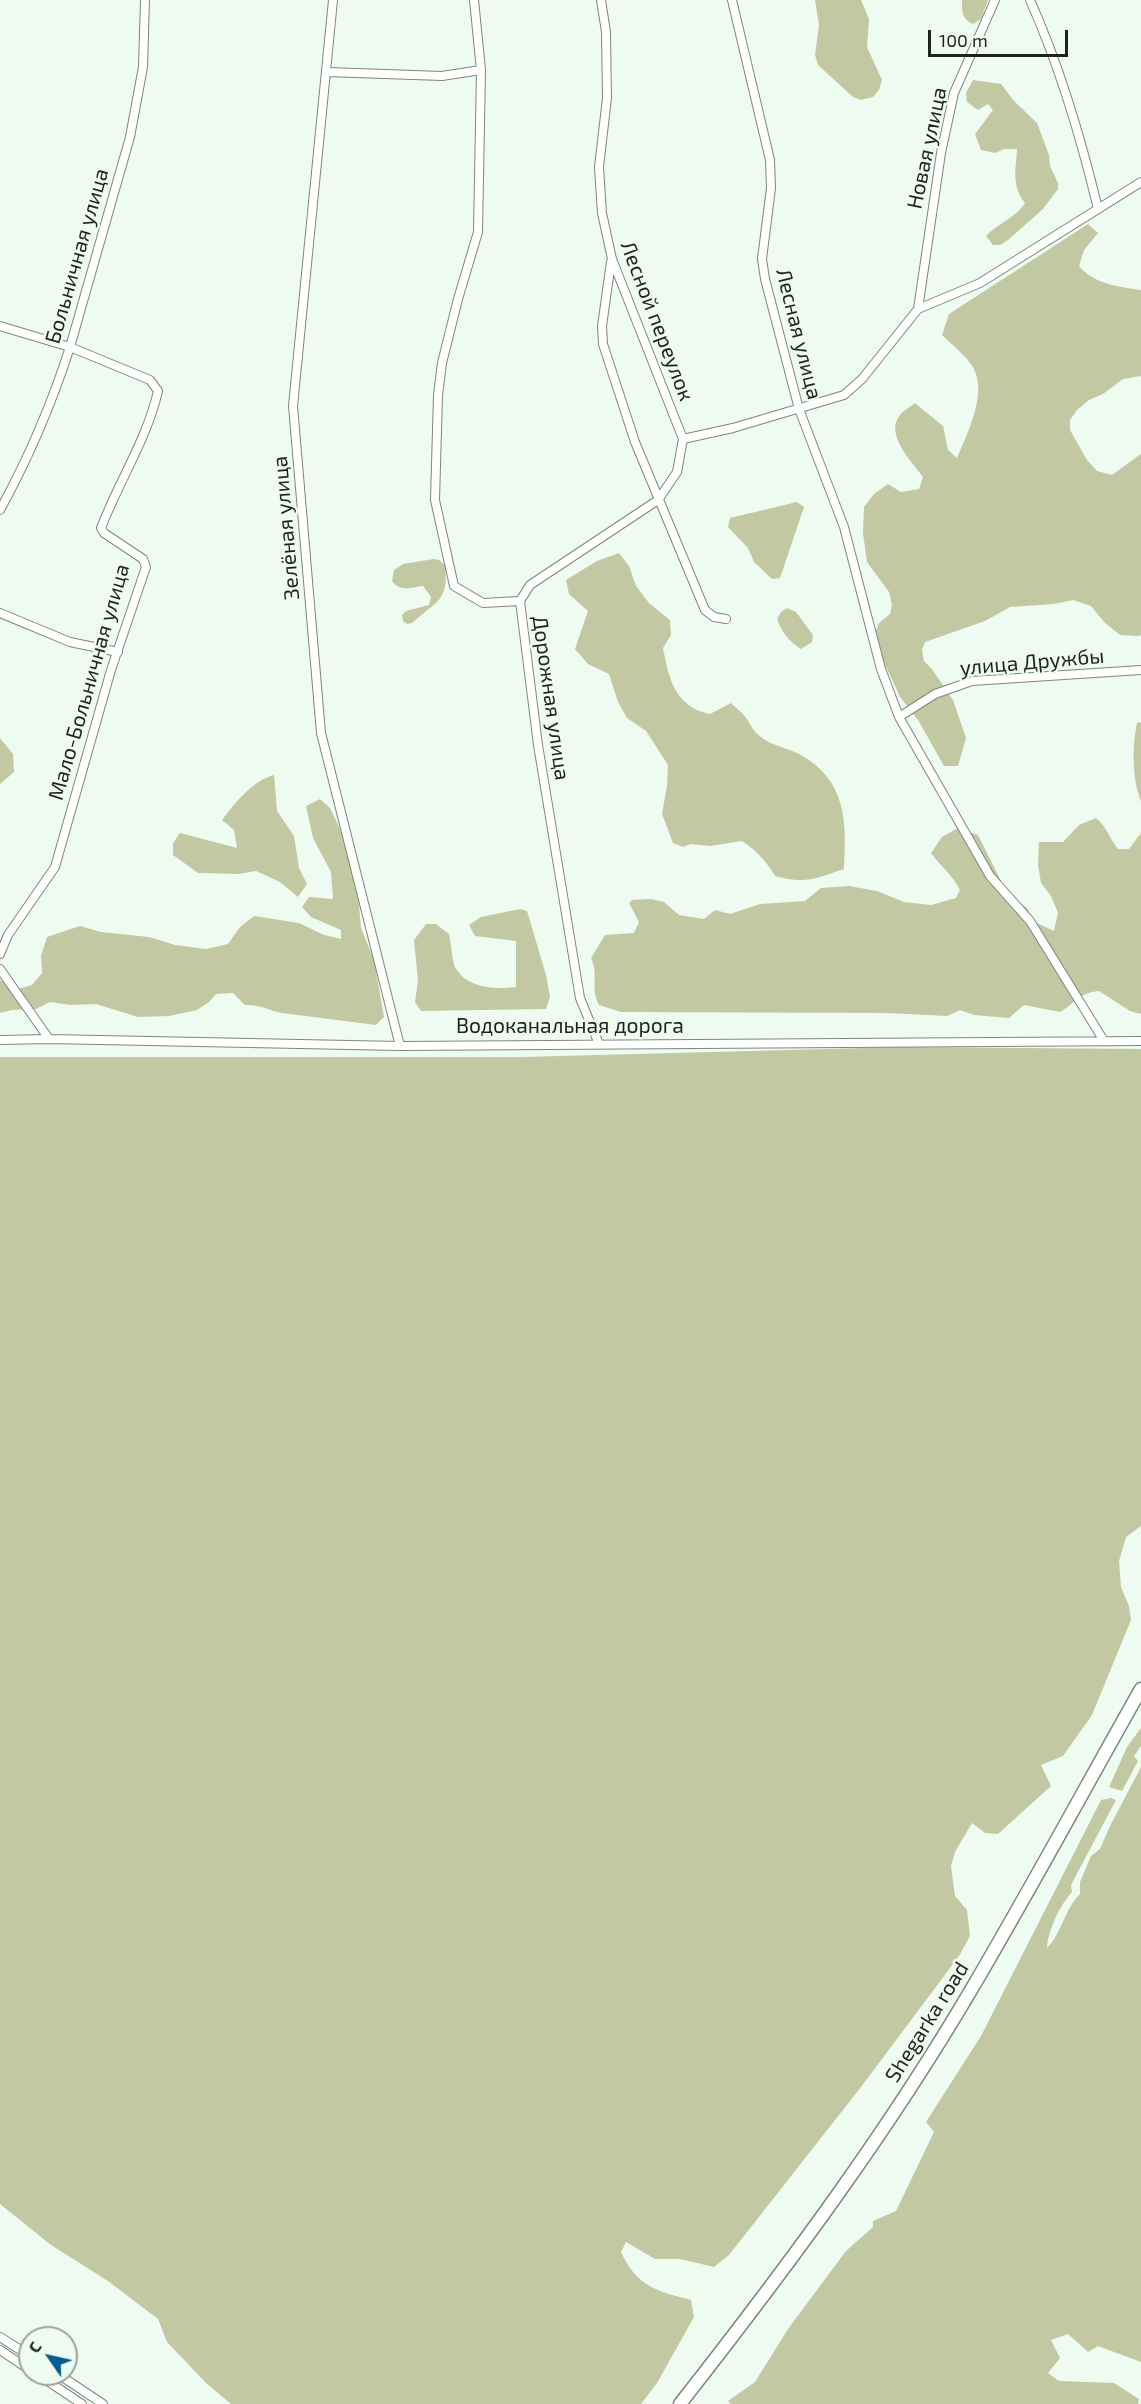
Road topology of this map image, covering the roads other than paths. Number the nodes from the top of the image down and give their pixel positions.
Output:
1 (145, 0) edge
2 (333, 0) edge
3 (474, 0) edge
4 (601, 0) edge
5 (732, 0) edge
6 (995, 0) edge
7 (1030, 0) edge
8 (480, 70) junction
9 (327, 72) junction
10 (1141, 182) edge
11 (1098, 209) junction
12 (612, 259) junction
13 (918, 309) junction
14 (0, 326) edge
15 (70, 347) junction
16 (799, 409) junction
17 (683, 439) junction
18 (658, 500) junction
19 (0, 510) edge
20 (520, 601) junction
21 (0, 613) edge
22 (726, 619) dead end
23 (118, 652) junction
24 (1141, 670) edge
25 (899, 717) junction
26 (0, 954) edge
27 (0, 969) edge
28 (49, 1038) junction
29 (0, 1040) edge
30 (1104, 1041) junction
31 (1141, 1041) edge
32 (599, 1044) junction
33 (400, 1046) junction
34 (1141, 1689) edge
35 (0, 2337) edge
36 (18, 2348) edge
37 (0, 2350) edge
38 (18, 2362) edge
39 (55, 2386) edge
40 (76, 2386) edge
41 (82, 2404) edge
42 (103, 2404) edge
43 (680, 2404) edge

1 - 15 street, Больничная улица
2 - 9 street, Зелёная улица
3 - 8 street
4 - 12 street, Лесной переулок
5 - 16 street, Лесная улица
6 - 13 street, Новая улица
7 - 11 street
8 - 9 street
8 - 20 street
9 - 33 street, Зелёная улица
10 - 11 street
11 - 13 street
12 - 17 street, Лесной переулок
12 - 18 street
13 - 16 street
14 - 15 street
15 - 19 street, Больничная улица
15 - 23 street, Мало-Больничная улица
16 - 17 street
16 - 25 street, Лесная улица
17 - 18 street, Дорожная улица
18 - 20 street, Дорожная улица
18 - 22 street
20 - 32 street, Дорожная улица
21 - 23 street
23 - 26 street, Мало-Больничная улица
24 - 25 street, улица Дружбы
25 - 30 street, Лесная улица
27 - 28 street
28 - 29 street, Водоканальная дорога
28 - 33 street, Водоканальная дорога
30 - 31 street, Водоканальная дорога
30 - 32 street, Водоканальная дорога
32 - 33 street, Водоканальная дорога
34 - 43 main road, Shegarka road
35 - 36 street
37 - 38 street
39 - 41 street
40 - 42 street

